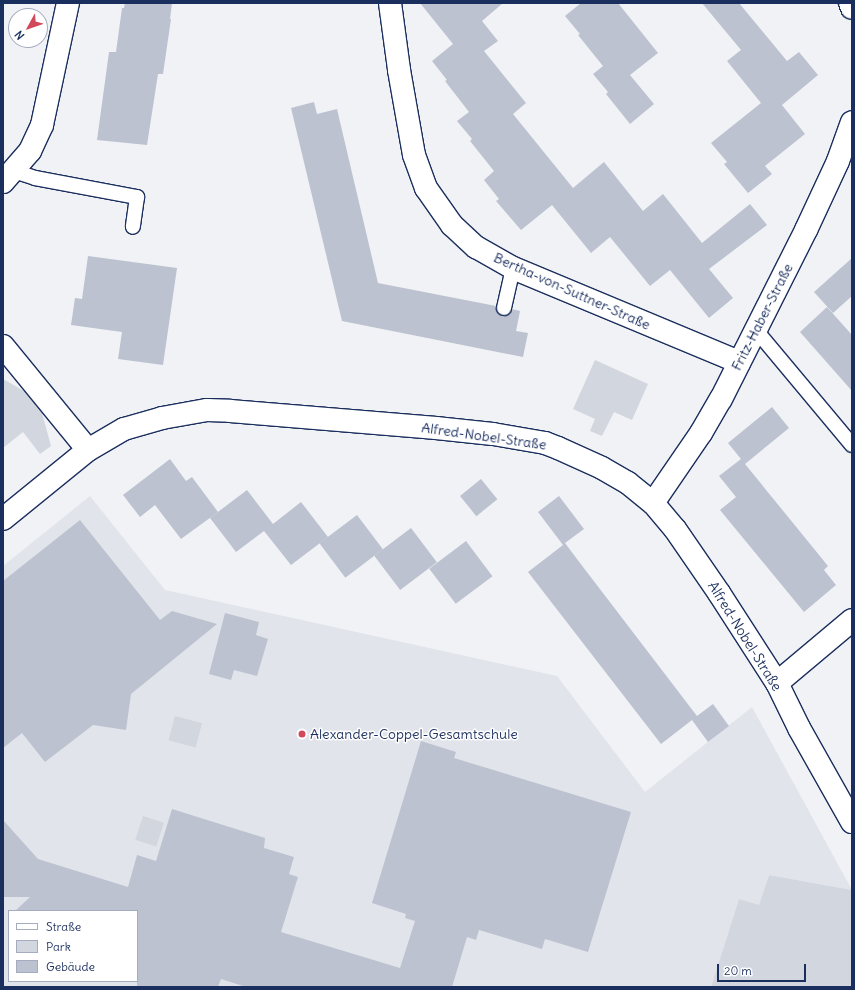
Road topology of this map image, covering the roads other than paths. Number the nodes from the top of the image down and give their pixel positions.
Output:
1 (68, 3) edge
2 (390, 3) edge
3 (850, 3) edge
4 (852, 8) edge
5 (852, 122) edge
6 (8, 177) edge
7 (133, 227) dead end
8 (513, 268) junction
9 (504, 308) dead end
10 (755, 329) junction
11 (3, 346) edge
12 (738, 362) junction
13 (852, 445) edge
14 (88, 450) junction
15 (653, 503) junction
16 (3, 518) edge
17 (852, 620) edge
18 (777, 683) junction
19 (852, 822) edge

1 - 6 street
2 - 8 street, Bertha-von-Suttner-Straße
3 - 4 street
5 - 10 street, Fritz-Haber-Straße
6 - 7 lane
8 - 9 lane
8 - 12 street, Bertha-von-Suttner-Straße
10 - 12 street, Fritz-Haber-Straße
10 - 13 lane
11 - 14 street
12 - 15 street, Fritz-Haber-Straße
14 - 15 street, Alfred-Nobel-Straße
14 - 16 street, Alfred-Nobel-Straße
15 - 18 street, Alfred-Nobel-Straße
17 - 18 street
18 - 19 street, Alfred-Nobel-Straße

